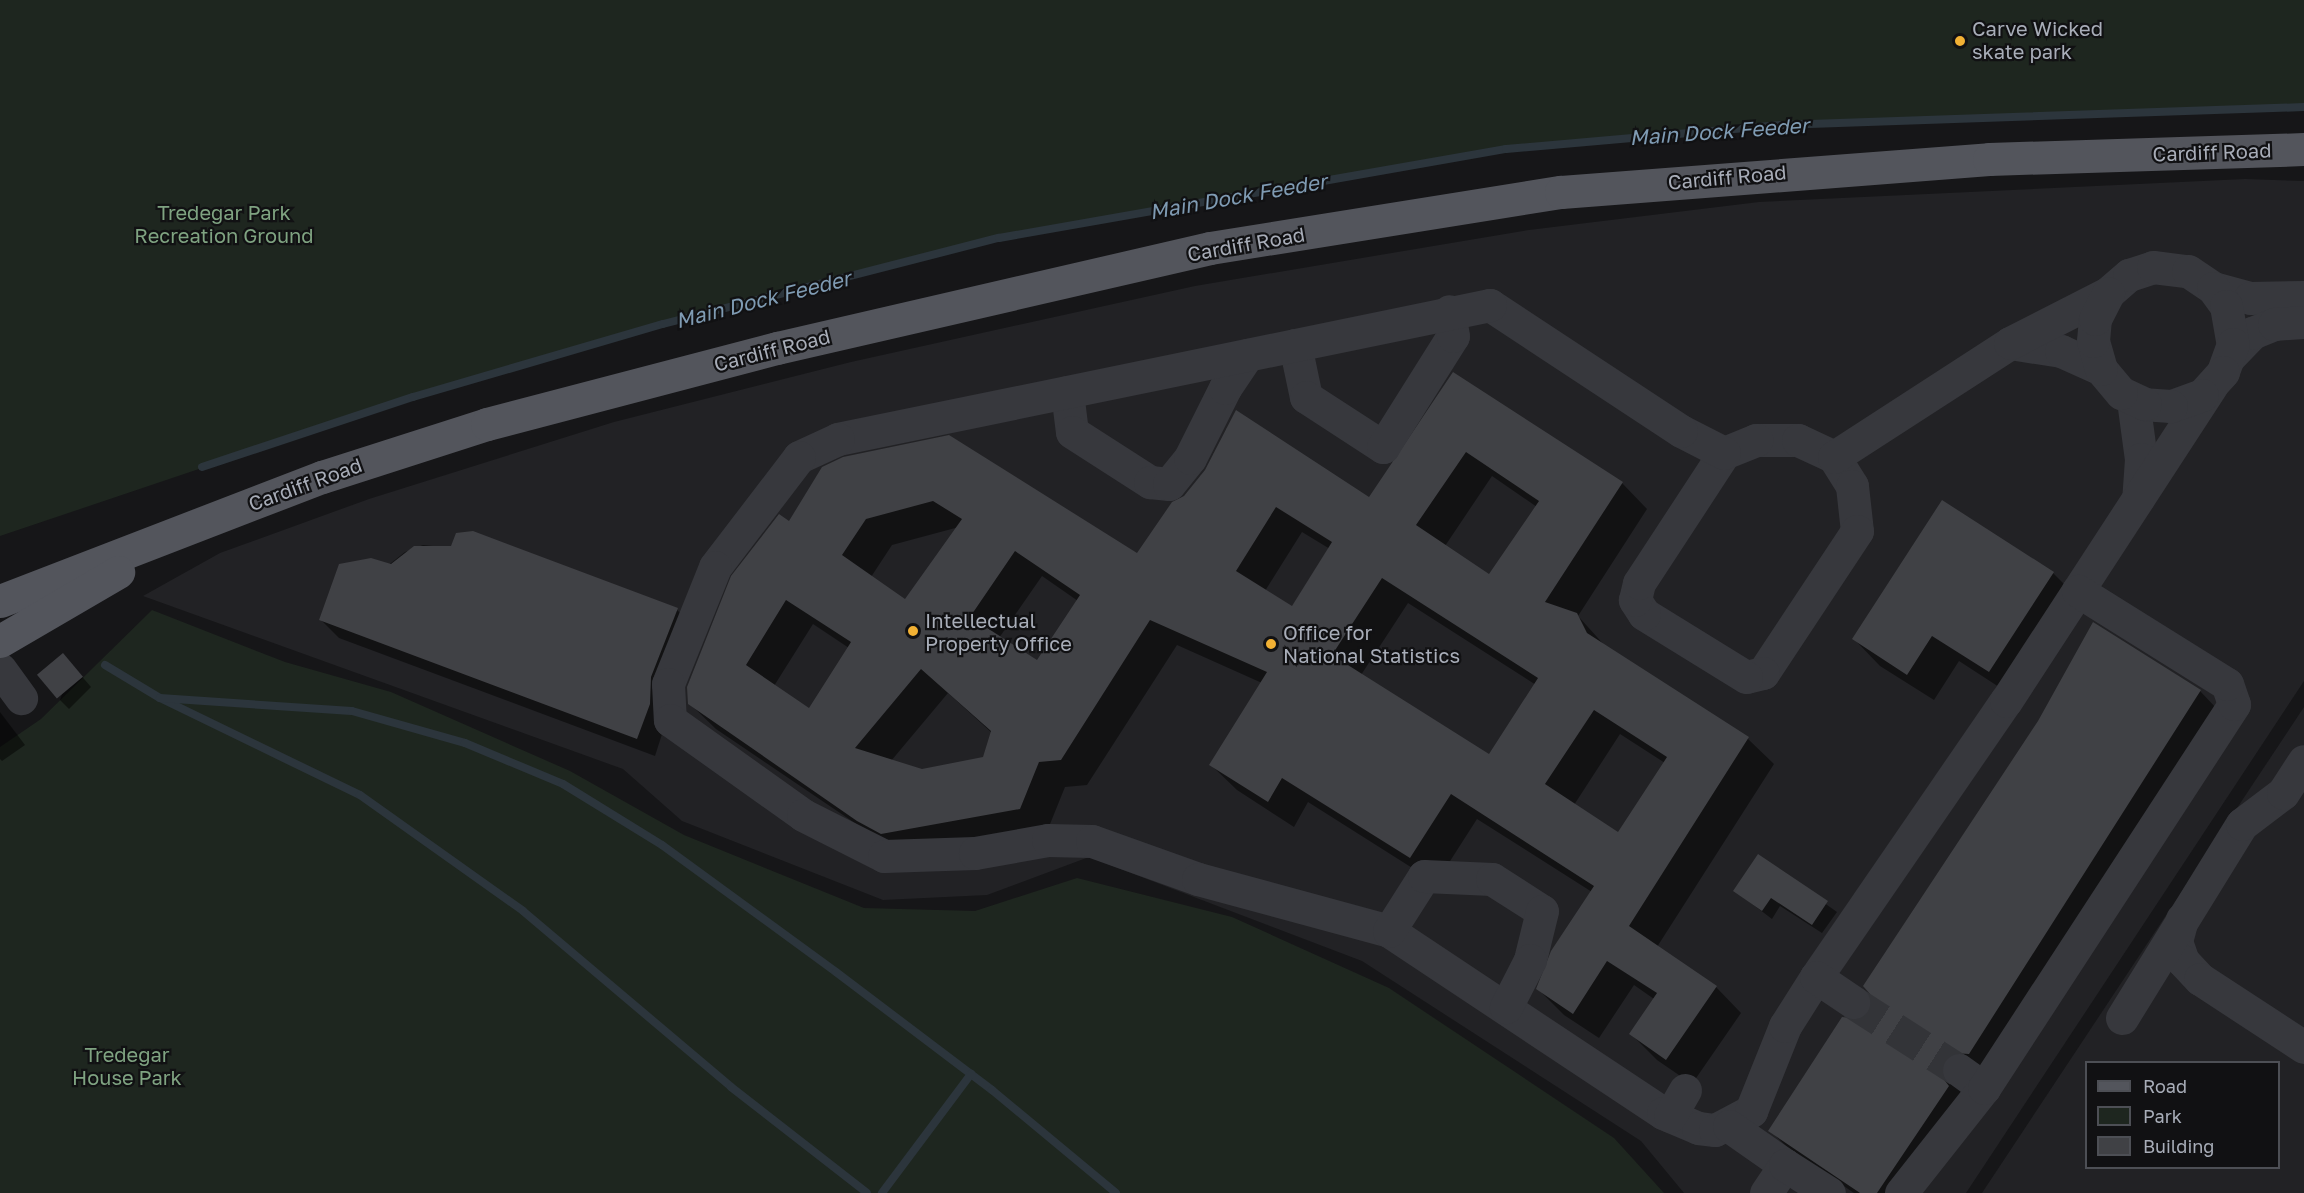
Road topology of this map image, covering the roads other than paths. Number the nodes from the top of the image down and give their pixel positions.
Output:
1 (2304, 149) edge
2 (2213, 288) junction
3 (2108, 293) junction
4 (2304, 297) edge
5 (1449, 311) junction
6 (2304, 322) edge
7 (2010, 343) junction
8 (1295, 345) junction
9 (1247, 356) junction
10 (2230, 356) junction
11 (2101, 369) junction
12 (2211, 387) junction
13 (1067, 392) junction
14 (2133, 400) junction
15 (1724, 453) junction
16 (1834, 457) junction
17 (2138, 500) junction
18 (219, 515) junction
19 (2079, 591) junction
20 (0, 601) edge
21 (0, 641) edge
22 (0, 669) edge
23 (21, 698) dead end
24 (2304, 761) edge
25 (2293, 800) edge
26 (2182, 919) junction
27 (1389, 931) junction
28 (1816, 977) junction
29 (1853, 1002) tunnel mouth
30 (1506, 1007) junction
31 (2122, 1018) dead end
32 (2304, 1047) edge
33 (1729, 1126) junction
34 (1785, 1165) junction
35 (1766, 1193) edge
36 (1829, 1193) edge
37 (1901, 1193) edge

1 - 18 main road, Cardiff Road
2 - 3 lane
2 - 4 lane
2 - 10 lane
3 - 7 lane
3 - 11 lane
5 - 8 lane
5 - 8 lane
5 - 15 lane
6 - 10 lane
7 - 11 lane
7 - 16 lane
8 - 9 lane
9 - 13 lane
9 - 13 lane
10 - 12 lane
11 - 14 lane
12 - 14 lane
12 - 17 lane
13 - 27 lane
14 - 17 lane
15 - 16 lane
15 - 16 lane
17 - 19 lane
18 - 20 main road, Cardiff Road
18 - 21 main road, Cardiff Road
19 - 28 lane
19 - 37 lane
22 - 23 lane
24 - 25 lane
25 - 26 lane
26 - 31 lane
26 - 32 lane
27 - 30 lane
27 - 30 lane
28 - 29 lane
28 - 33 lane
30 - 33 lane
33 - 34 lane
34 - 35 lane
34 - 36 lane

